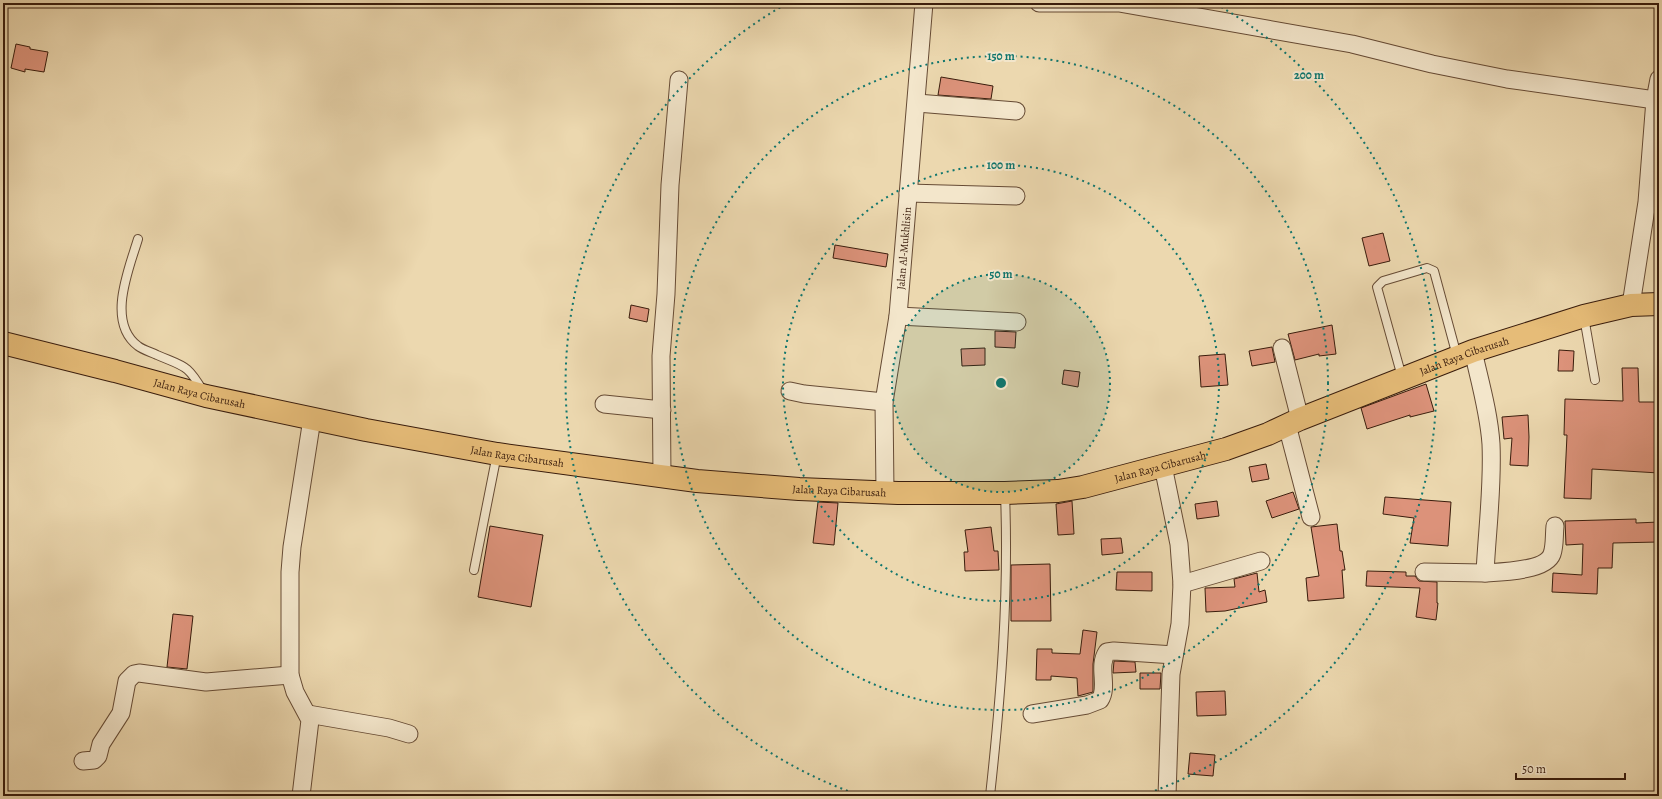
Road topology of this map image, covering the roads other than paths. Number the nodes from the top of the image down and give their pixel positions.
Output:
1 (924, 3) edge
2 (1038, 3) edge
3 (1659, 79) edge
4 (679, 80) dead end
5 (1655, 100) junction
6 (917, 103) junction
7 (1016, 111) dead end
8 (908, 193) junction
9 (1016, 196) dead end
10 (138, 239) dead end
11 (1659, 304) edge
12 (1632, 305) junction
13 (898, 316) junction
14 (1584, 316) junction
15 (1017, 322) dead end
16 (3, 343) edge
17 (1282, 348) dead end
18 (1465, 354) junction
19 (1402, 378) junction
20 (1595, 380) dead end
21 (790, 391) dead end
22 (206, 396) junction
23 (884, 402) junction
24 (604, 404) dead end
25 (662, 410) junction
26 (312, 419) junction
27 (1294, 422) junction
28 (497, 454) junction
29 (1163, 466) junction
30 (662, 477) junction
31 (885, 492) junction
32 (1005, 493) junction
33 (1311, 517) dead end
34 (1555, 526) dead end
35 (1261, 561) dead end
36 (474, 570) dead end
37 (1424, 572) dead end
38 (1485, 573) junction
39 (1182, 584) junction
40 (1174, 655) junction
41 (290, 675) junction
42 (308, 714) junction
43 (1032, 714) dead end
44 (408, 734) dead end
45 (83, 762) dead end
46 (301, 796) edge
47 (990, 796) edge
48 (1167, 796) edge

1 - 6 street, Jalan Al-Mukhlisin
2 - 5 street
3 - 5 street
4 - 25 street
5 - 12 street
6 - 7 street
6 - 8 street, Jalan Al-Mukhlisin
8 - 9 street
8 - 13 street, Jalan Al-Mukhlisin
10 - 22 lane
11 - 12 main road, Jalan Raya Cibarusah
12 - 14 main road, Jalan Raya Cibarusah
13 - 15 street
13 - 23 street, Jalan Al-Mukhlisin
14 - 18 main road, Jalan Raya Cibarusah
14 - 20 lane
16 - 22 main road, Jalan Raya Cibarusah
17 - 27 street
18 - 19 main road, Jalan Raya Cibarusah
18 - 19 lane
18 - 38 street
19 - 27 main road, Jalan Raya Cibarusah
21 - 23 street
22 - 26 main road, Jalan Raya Cibarusah
23 - 31 street, Jalan Al-Mukhlisin
24 - 25 street
25 - 30 street
26 - 28 main road, Jalan Raya Cibarusah
26 - 41 street
27 - 29 main road, Jalan Raya Cibarusah
27 - 33 street
28 - 30 main road, Jalan Raya Cibarusah
28 - 36 lane
29 - 32 main road, Jalan Raya Cibarusah
29 - 39 street
30 - 31 main road, Jalan Raya Cibarusah
31 - 32 main road, Jalan Raya Cibarusah
32 - 47 lane
34 - 38 street
35 - 39 street
37 - 38 street
39 - 40 street
40 - 43 street
40 - 48 street
41 - 42 street
41 - 45 street
42 - 44 street
42 - 46 street

